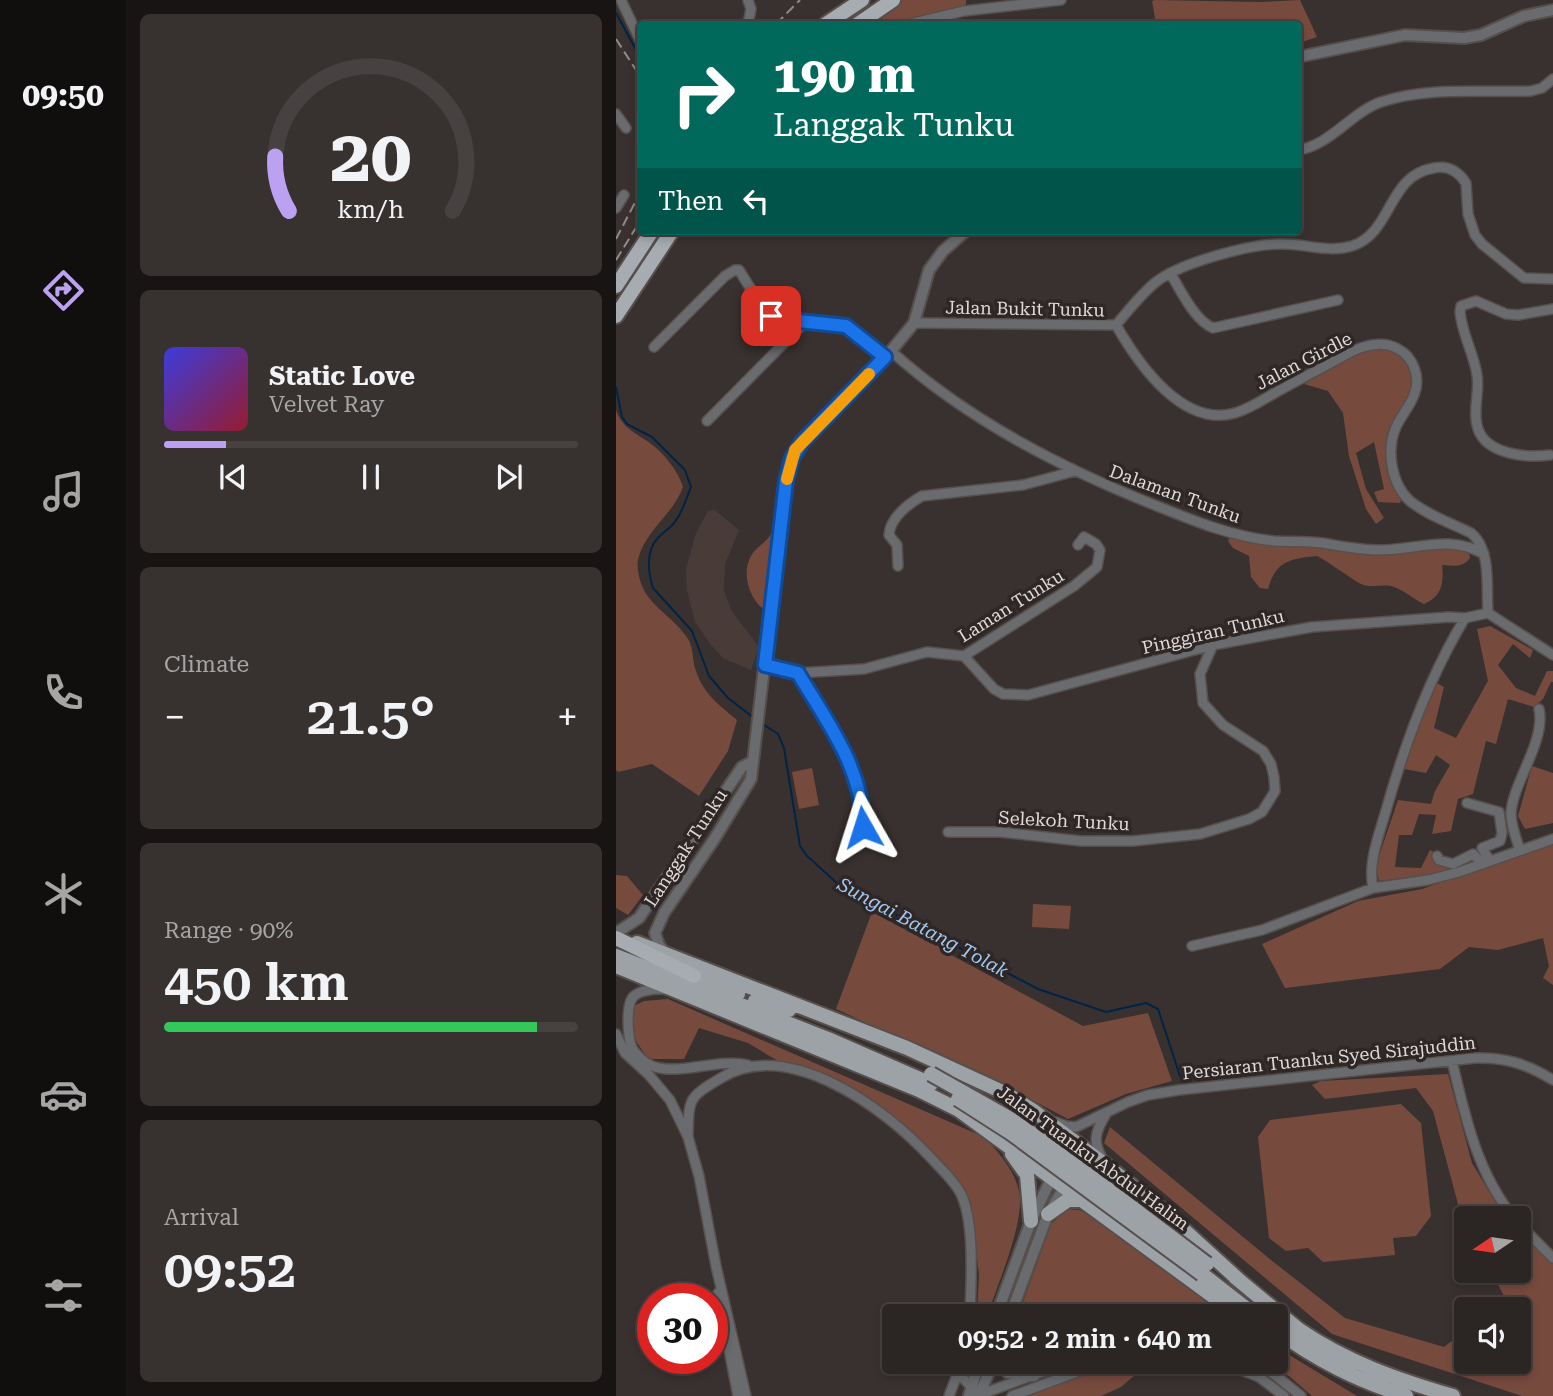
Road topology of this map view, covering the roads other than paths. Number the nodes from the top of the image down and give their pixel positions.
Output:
1 (621, 0) edge
2 (748, 0) edge
3 (862, 0) edge
4 (892, 0) edge
5 (1060, 0) edge
6 (1553, 10) edge
7 (749, 21) edge
8 (830, 21) edge
9 (862, 21) edge
10 (923, 21) edge
11 (637, 34) edge
12 (1302, 56) edge
13 (1553, 79) edge
14 (616, 114) edge
15 (626, 128) dead end
16 (1302, 149) edge
17 (624, 195) dead end
18 (616, 208) edge
19 (649, 235) edge
20 (671, 235) edge
21 (961, 235) edge
22 (1170, 273) junction
23 (1553, 279) edge
24 (616, 286) edge
25 (1338, 300) dead end
26 (1553, 309) edge
27 (616, 316) edge
28 (805, 322) junction
29 (914, 323) junction
30 (1116, 325) junction
31 (654, 347) dead end
32 (888, 354) junction
33 (707, 421) dead end
34 (1550, 455) dead end
35 (1075, 471) junction
36 (1078, 545) dead end
37 (1484, 554) junction
38 (898, 566) dead end
39 (1488, 612) junction
40 (1465, 618) junction
41 (1213, 645) junction
42 (1553, 655) edge
43 (964, 656) junction
44 (765, 665) junction
45 (798, 673) junction
46 (1539, 709) dead end
47 (752, 762) junction
48 (1467, 803) dead end
49 (948, 832) dead end
50 (1553, 839) edge
51 (859, 844) dead end
52 (1482, 848) junction
53 (1520, 850) junction
54 (1473, 854) junction
55 (1437, 856) dead end
56 (1486, 862) junction
57 (1373, 888) junction
58 (616, 935) edge
59 (616, 946) edge
60 (1192, 946) dead end
61 (665, 953) junction
62 (616, 956) edge
63 (616, 966) edge
64 (694, 976) junction
65 (670, 989) junction
66 (749, 1002) junction
67 (757, 1025) junction
68 (616, 1034) edge
69 (907, 1048) junction
70 (1452, 1061) junction
71 (751, 1065) junction
72 (907, 1074) junction
73 (931, 1079) junction
74 (1553, 1080) edge
75 (1107, 1112) junction
76 (1032, 1116) junction
77 (989, 1130) junction
78 (688, 1137) junction
79 (1011, 1146) junction
80 (1072, 1164) junction
81 (1107, 1166) junction
82 (1052, 1177) junction
83 (1115, 1184) junction
84 (1065, 1186) junction
85 (1084, 1200) junction
86 (1504, 1206) edge
87 (1100, 1213) junction
88 (1048, 1214) junction
89 (1031, 1221) junction
90 (1531, 1236) edge
91 (1553, 1258) edge
92 (716, 1266) junction
93 (1204, 1269) junction
94 (1241, 1282) junction
95 (970, 1304) edge
96 (1000, 1304) edge
97 (1014, 1304) edge
98 (1224, 1304) edge
99 (1243, 1304) edge
100 (1304, 1334) junction
101 (1288, 1339) edge
102 (1288, 1343) edge
103 (1307, 1353) junction
104 (958, 1374) edge
105 (963, 1374) edge
106 (977, 1374) edge
107 (986, 1374) edge
108 (1017, 1374) edge
109 (1039, 1374) edge
110 (1072, 1374) edge
111 (1251, 1374) edge
112 (1274, 1374) edge
113 (1034, 1376) junction
114 (1361, 1381) junction
115 (975, 1393) edge
116 (738, 1396) edge
117 (746, 1396) edge
118 (949, 1396) edge
119 (1012, 1396) edge
120 (1284, 1396) edge
121 (1301, 1396) edge
122 (1384, 1396) edge
123 (1406, 1396) edge
124 (1453, 1396) edge

1 - 11 street
2 - 7 street
3 - 8 highway
4 - 9 highway
5 - 10 street
6 - 12 street
13 - 16 street
14 - 15 street
17 - 18 street
19 - 24 highway
20 - 27 highway
21 - 29 street, Langgak Tunku
22 - 23 street, Jalan Bukit Tunku
22 - 25 street
22 - 30 street, Jalan Bukit Tunku
26 - 34 street
28 - 31 street, Dalaman Tunku
28 - 32 street, Dalaman Tunku
28 - 33 street
29 - 30 street, Jalan Bukit Tunku
29 - 32 street, Langgak Tunku
30 - 37 street, Jalan Girdle
32 - 35 street, Dalaman Tunku
32 - 44 street, Langgak Tunku
35 - 37 street, Dalaman Tunku
35 - 38 street
36 - 43 street, Laman Tunku
37 - 39 street
39 - 40 street, Pinggiran Tunku
39 - 42 street
40 - 41 street, Pinggiran Tunku
40 - 57 street
41 - 43 street, Pinggiran Tunku
41 - 49 street, Selekoh Tunku
43 - 45 street, Laman Tunku
44 - 45 street, Laman Tunku
44 - 47 street, Langgak Tunku
45 - 51 street
46 - 53 street
47 - 58 street, Langgak Tunku
47 - 61 street, Langgak Tunku
48 - 52 street
50 - 53 street
52 - 54 street
52 - 56 street
53 - 56 street
54 - 55 street
54 - 56 street
56 - 57 street
57 - 60 street
58 - 61 main road, Jalan Tuanku Abdul Halim
58 - 64 highway
59 - 64 main road, Jalan Tuanku Abdul Halim
61 - 69 main road, Jalan Tuanku Abdul Halim
62 - 66 main road, Jalan Tuanku Abdul Halim
63 - 65 main road
64 - 66 main road, Jalan Tuanku Abdul Halim
65 - 67 main road
65 - 71 street
66 - 69 main road
66 - 72 main road, Jalan Tuanku Abdul Halim
66 - 73 main road, Jalan Tuanku Abdul Halim
67 - 72 main road
67 - 77 main road
68 - 78 street
69 - 76 main road, Jalan Tuanku Abdul Halim
70 - 74 street, Persiaran Tuanku Syed Sirajuddin
70 - 75 street, Persiaran Tuanku Syed Sirajuddin
70 - 86 street
71 - 78 street
71 - 95 street
72 - 73 main road, Jalan Tuanku Abdul Halim
73 - 93 main road, Jalan Tuanku Abdul Halim, bridge
75 - 76 street, Persiaran Tuanku Syed Sirajuddin
75 - 81 street
76 - 79 main road
76 - 80 main road
76 - 81 main road, Jalan Tuanku Abdul Halim
77 - 79 main road
77 - 89 main road
78 - 92 street
79 - 82 main road
80 - 82 main road
80 - 83 main road
80 - 84 main road
81 - 94 main road, Jalan Tuanku Abdul Halim
82 - 84 main road
82 - 89 street
83 - 87 main road
83 - 94 main road
84 - 85 main road
84 - 88 street
85 - 87 main road
85 - 88 main road
87 - 98 main road
88 - 97 street
89 - 96 street
90 - 91 street
92 - 116 street
92 - 117 street
93 - 99 main road, Jalan Tuanku Abdul Halim
93 - 100 main road, Jalan Tuanku Abdul Halim
94 - 100 main road
100 - 124 main road, Jalan Tuanku Abdul Halim
101 - 103 main road
102 - 103 main road
103 - 114 main road
104 - 118 street
105 - 115 street
106 - 115 street
107 - 115 street
108 - 113 street
109 - 113 street
110 - 119 street
111 - 120 street
112 - 121 street
113 - 115 street
114 - 122 street
114 - 123 main road

